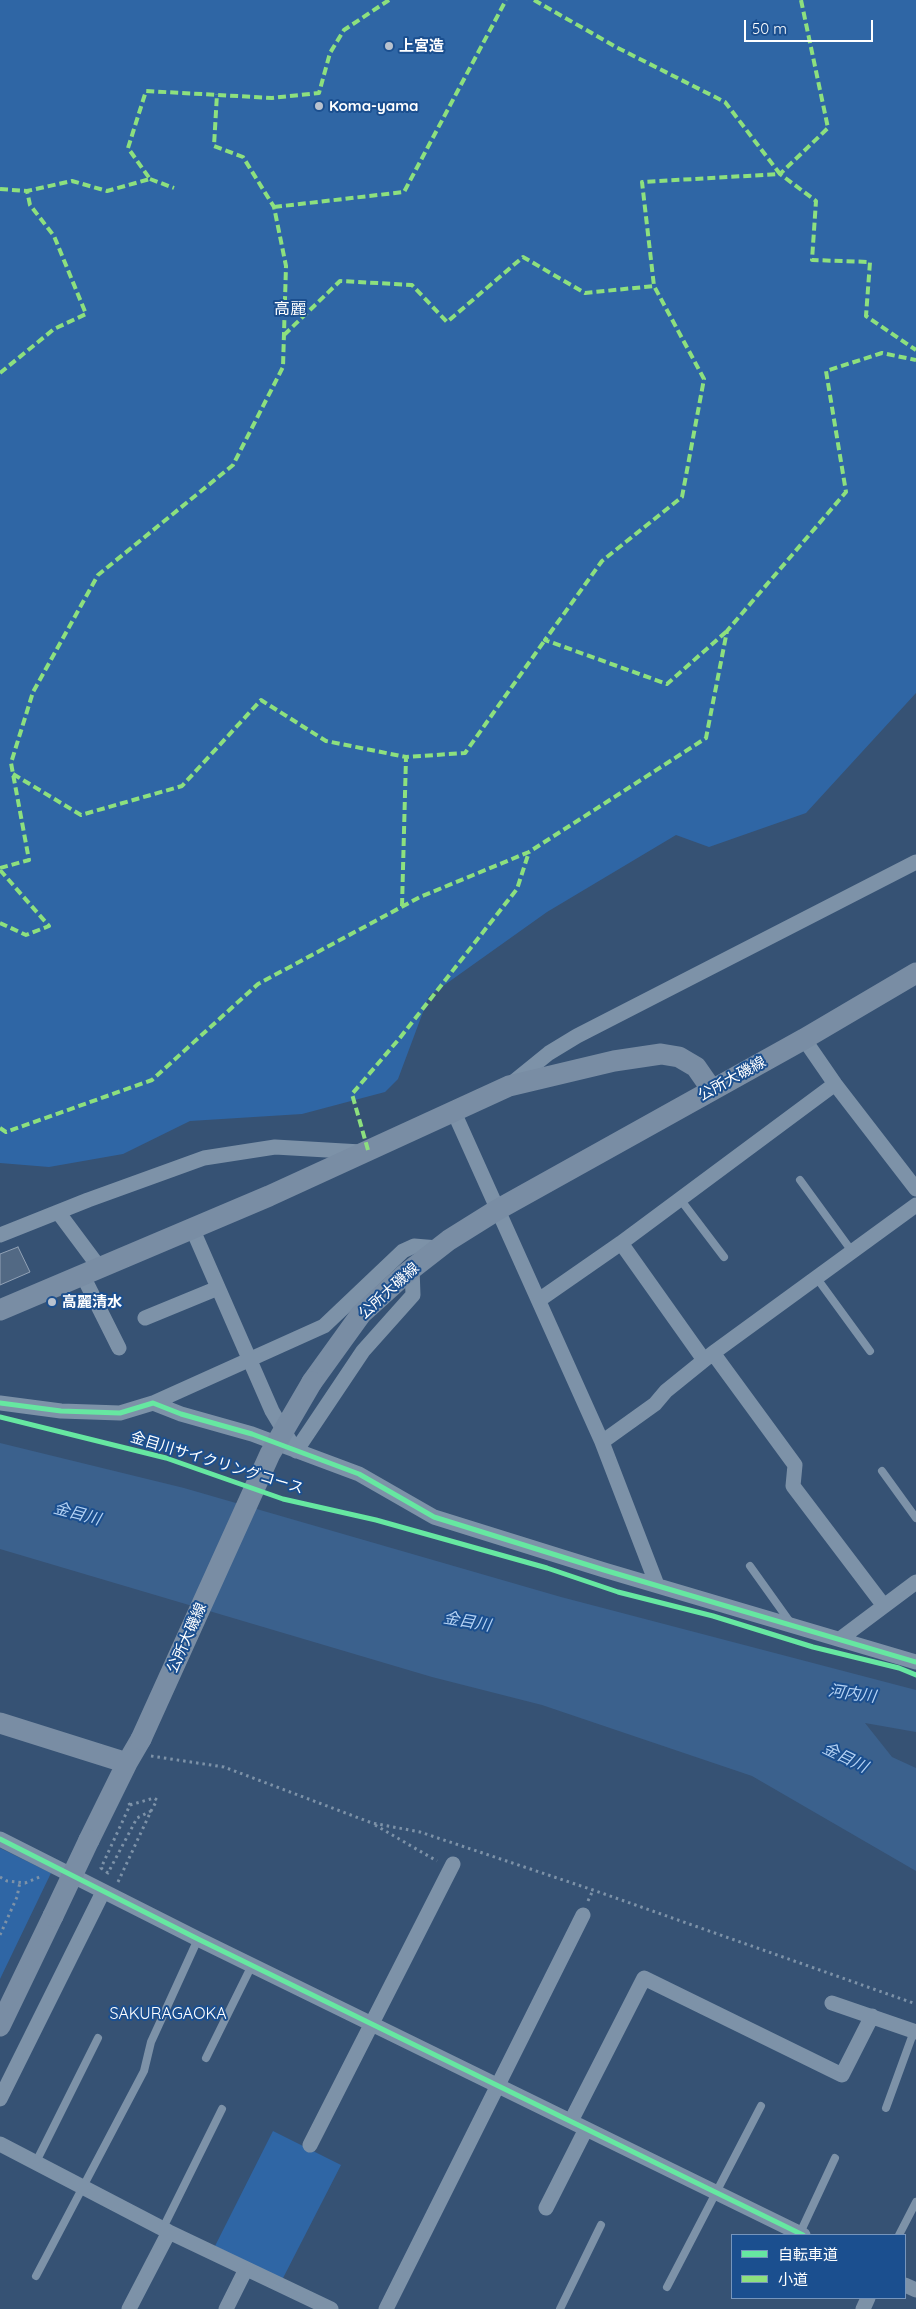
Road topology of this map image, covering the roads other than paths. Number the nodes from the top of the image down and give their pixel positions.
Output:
1 (916, 862) edge
2 (916, 973) edge
3 (804, 1039) junction
4 (835, 1084) junction
5 (509, 1086) junction
6 (712, 1090) junction
7 (453, 1110) junction
8 (362, 1153) junction
9 (800, 1180) dead end
10 (916, 1189) edge
11 (680, 1199) junction
12 (916, 1205) edge
13 (496, 1210) junction
14 (58, 1212) junction
15 (192, 1228) junction
16 (0, 1235) edge
17 (620, 1243) junction
18 (438, 1248) junction
19 (851, 1250) junction
20 (724, 1257) dead end
21 (412, 1268) junction
22 (90, 1270) junction
23 (816, 1277) junction
24 (218, 1288) junction
25 (539, 1300) junction
26 (0, 1310) edge
27 (145, 1318) dead end
28 (120, 1348) dead end
29 (870, 1351) dead end
30 (708, 1357) junction
31 (249, 1361) junction
32 (0, 1403) edge
33 (152, 1403) junction
34 (602, 1442) junction
35 (296, 1451) junction
36 (882, 1471) dead end
37 (916, 1518) edge
38 (750, 1566) dead end
39 (916, 1582) edge
40 (657, 1585) junction
41 (884, 1606) junction
42 (793, 1626) junction
43 (840, 1638) junction
44 (916, 1662) edge
45 (0, 1723) edge
46 (127, 1763) junction
47 (0, 1839) edge
48 (452, 1866) road end
49 (110, 1889) junction
50 (583, 1915) dead end
51 (198, 1939) junction
52 (252, 1965) junction
53 (832, 2003) dead end
54 (872, 2016) junction
55 (372, 2024) junction
56 (0, 2026) edge
57 (915, 2031) edge
58 (98, 2038) dead end
59 (206, 2058) dead end
60 (498, 2086) junction
61 (0, 2099) edge
62 (761, 2106) dead end
63 (886, 2108) dead end
64 (222, 2110) dead end
65 (571, 2121) junction
66 (586, 2129) junction
67 (0, 2144) edge
68 (310, 2145) dead end
69 (835, 2158) dead end
70 (36, 2162) junction
71 (82, 2188) junction
72 (716, 2193) junction
73 (916, 2202) edge
74 (546, 2208) dead end
75 (601, 2225) dead end
76 (166, 2230) junction
77 (802, 2234) edge
78 (900, 2234) edge
79 (246, 2269) junction
80 (36, 2276) dead end
81 (667, 2287) dead end
82 (129, 2309) edge
83 (226, 2309) edge
84 (331, 2309) edge
85 (386, 2309) edge
86 (560, 2309) edge

1 - 5 street
2 - 3 main road, 公所大磯線
3 - 4 street
3 - 6 main road, 公所大磯線
4 - 10 street
4 - 11 street
5 - 6 main road
5 - 7 main road
6 - 13 main road, 公所大磯線
7 - 8 main road
7 - 13 street
8 - 14 street
8 - 15 main road
9 - 19 lane
11 - 17 street
11 - 20 lane
12 - 19 street
13 - 18 main road, 公所大磯線
13 - 25 street
14 - 16 street
14 - 22 street
15 - 22 main road
15 - 24 street
17 - 25 street
17 - 30 street
18 - 21 main road, 公所大磯線
18 - 31 street
19 - 23 street
21 - 35 street
21 - 46 main road, 公所大磯線, bridge
22 - 26 main road
22 - 28 street
23 - 29 lane
23 - 30 street
24 - 27 street
24 - 31 street
25 - 34 street
30 - 34 street
30 - 41 street
31 - 33 street
31 - 35 street
32 - 33 street
33 - 35 street
34 - 40 street
35 - 40 street
36 - 37 lane
38 - 42 lane
39 - 41 street
40 - 42 street
41 - 43 street
42 - 43 street
43 - 44 street
45 - 46 main road
46 - 56 main road, 公所大磯線, bridge
47 - 49 street
48 - 55 street
49 - 51 street
49 - 61 street
50 - 60 street
51 - 52 street
51 - 71 lane
52 - 55 street
52 - 59 lane
53 - 54 street
54 - 57 street
54 - 65 street
55 - 60 street
55 - 68 street
57 - 63 lane
58 - 70 lane
60 - 65 street
60 - 85 street
62 - 72 lane
64 - 76 lane
65 - 66 street
66 - 72 street
66 - 74 street
67 - 70 street
69 - 77 lane
70 - 71 street
71 - 76 street
71 - 80 lane
72 - 77 street
72 - 81 lane
73 - 78 lane
75 - 86 lane
76 - 79 street
76 - 82 street
79 - 83 street
79 - 84 street

